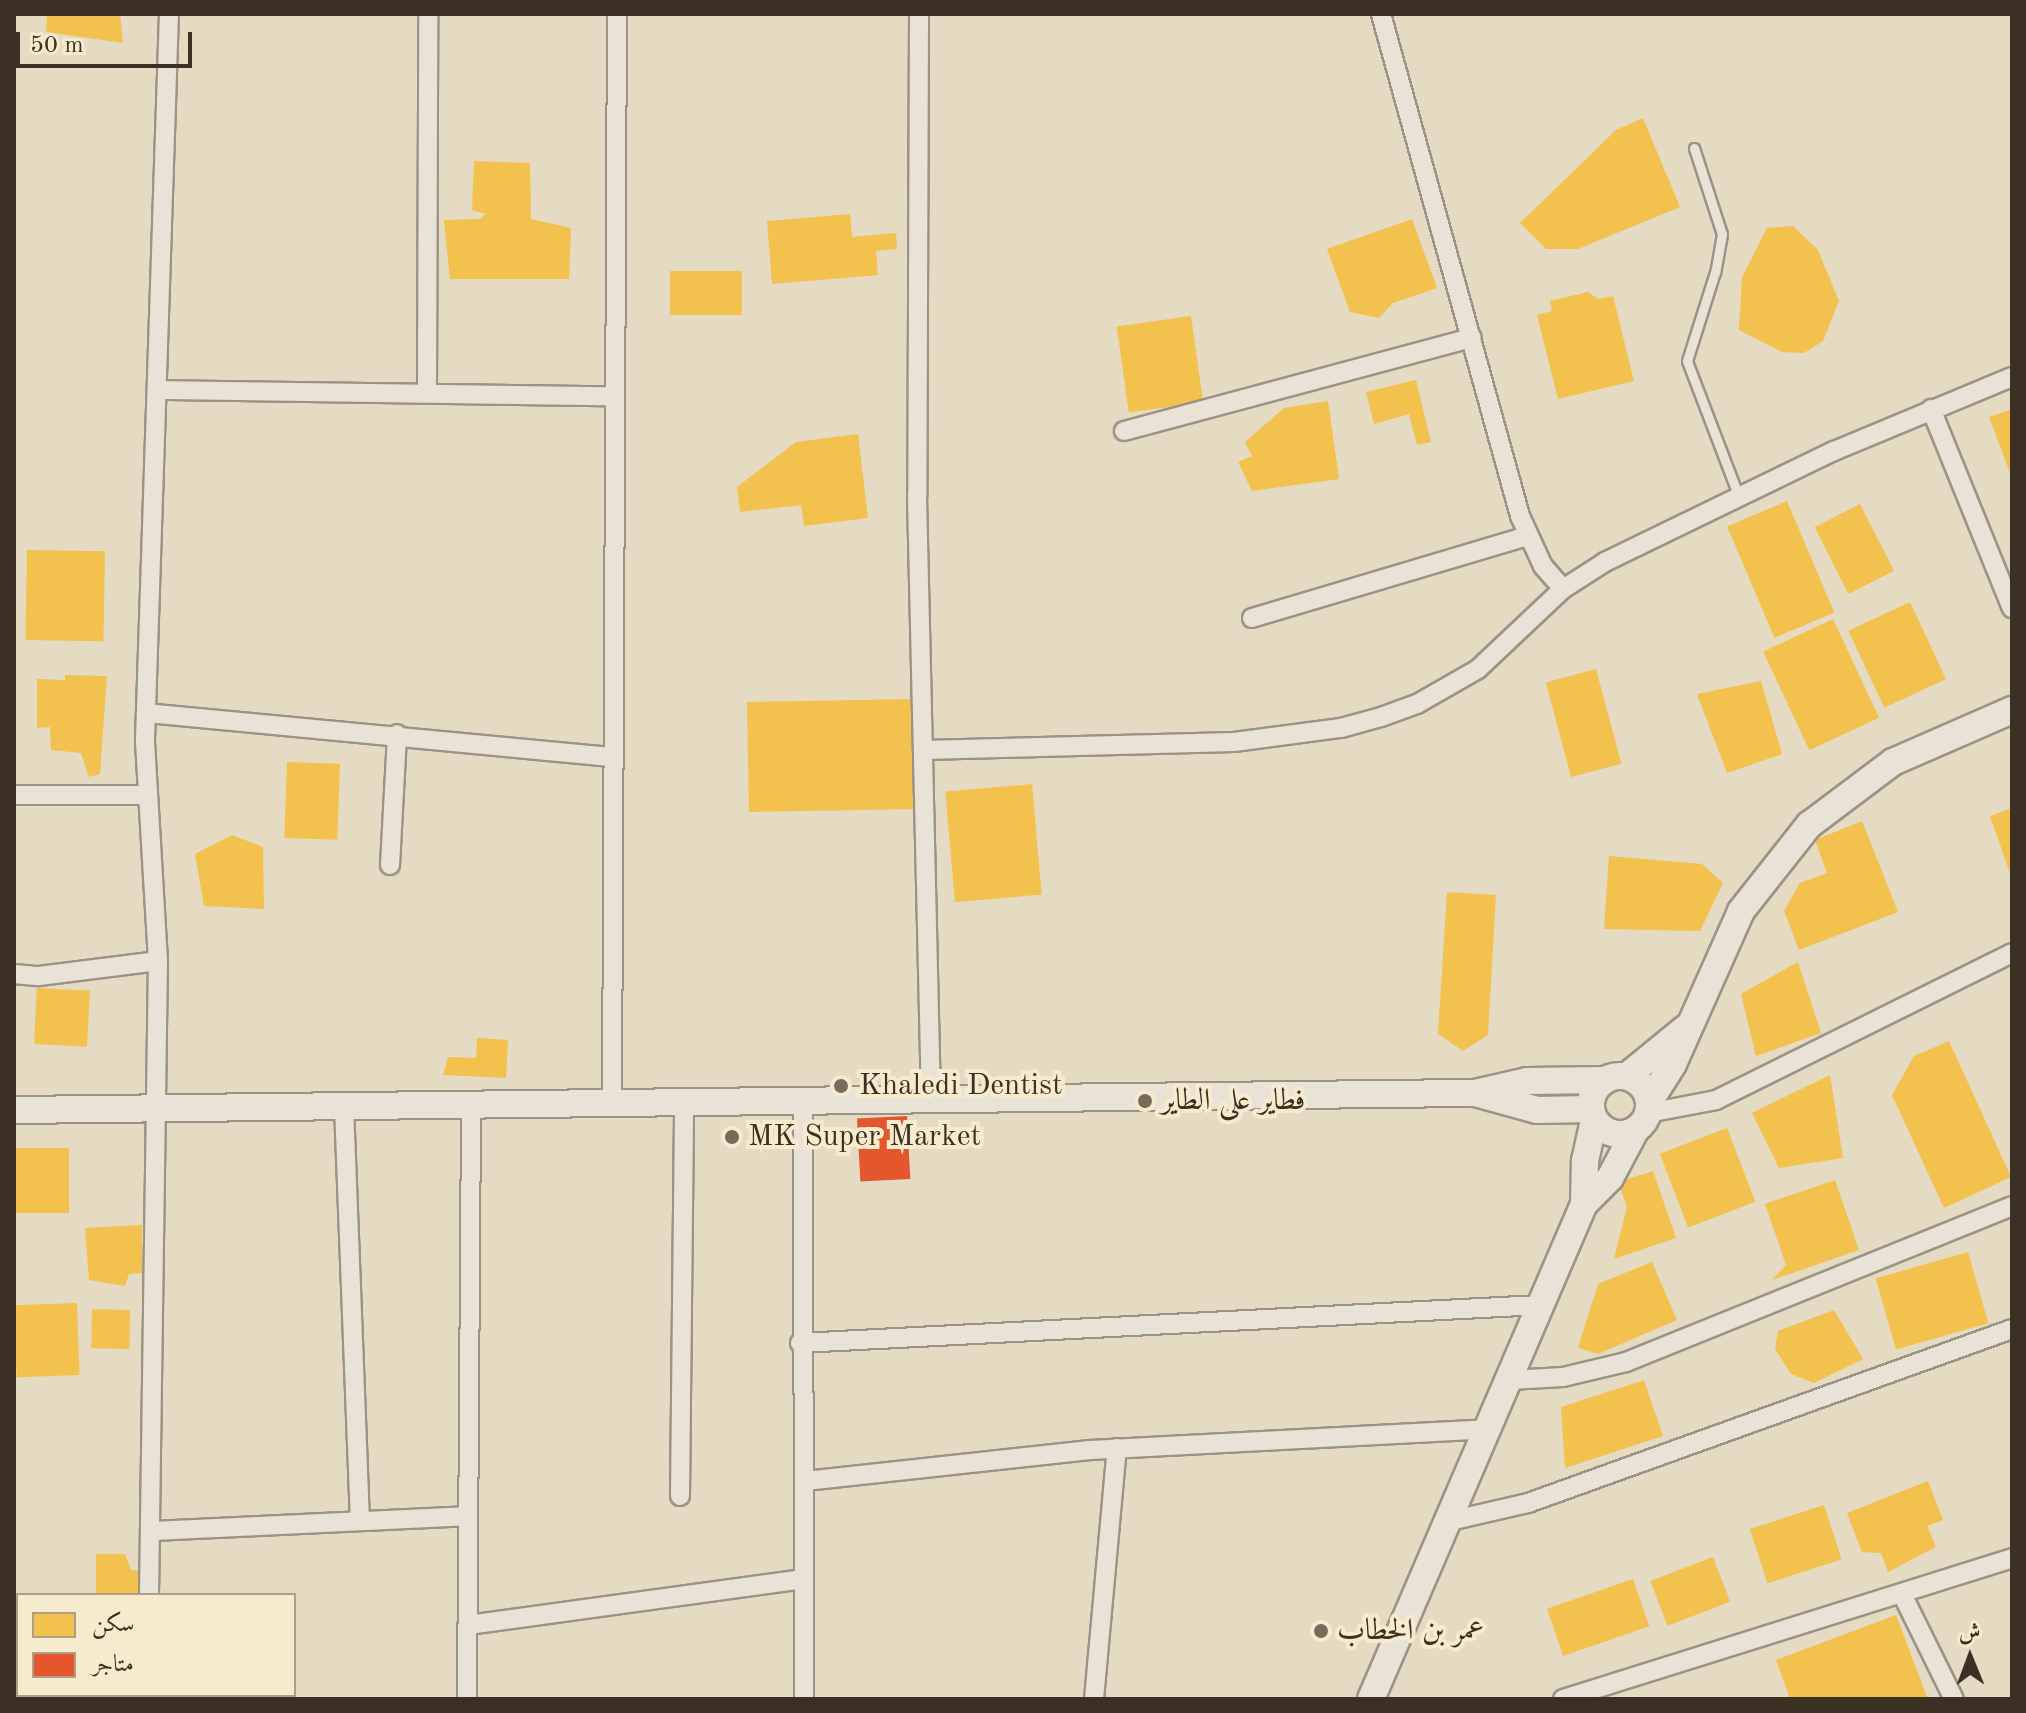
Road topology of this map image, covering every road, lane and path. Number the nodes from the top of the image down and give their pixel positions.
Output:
1 (169, 14) edge
2 (428, 14) edge
3 (617, 14) edge
4 (919, 14) edge
5 (1381, 14) edge
6 (1694, 148) dead end
7 (1472, 338) junction
8 (2012, 377) edge
9 (159, 390) junction
10 (427, 390) junction
11 (613, 396) junction
12 (1931, 409) junction
13 (1124, 431) dead end
14 (1739, 497) junction
15 (1527, 536) junction
16 (1563, 589) junction
17 (2012, 608) edge
18 (1252, 618) dead end
19 (2012, 710) edge
20 (146, 713) junction
21 (397, 734) junction
22 (924, 750) junction
23 (610, 757) junction
24 (14, 795) edge
25 (146, 795) junction
26 (390, 865) dead end
27 (2012, 953) edge
28 (158, 961) junction
29 (14, 974) edge
30 (1690, 1025) junction
31 (1616, 1078) junction
32 (1475, 1093) junction
33 (931, 1100) junction
34 (803, 1101) junction
35 (684, 1102) junction
36 (612, 1103) junction
37 (471, 1105) junction
38 (344, 1106) junction
39 (154, 1108) junction
40 (14, 1110) edge
41 (1592, 1114) junction
42 (1644, 1115) junction
43 (1584, 1204) junction
44 (2012, 1206) edge
45 (1541, 1305) junction
46 (2012, 1329) edge
47 (800, 1343) junction
48 (1510, 1380) junction
49 (1487, 1429) junction
50 (1117, 1448) junction
51 (805, 1481) junction
52 (680, 1496) dead end
53 (468, 1516) junction
54 (360, 1520) junction
55 (1450, 1521) junction
56 (151, 1531) junction
57 (2012, 1558) edge
58 (804, 1579) junction
59 (149, 1593) edge
60 (1902, 1594) junction
61 (468, 1625) junction
62 (467, 1699) edge
63 (804, 1699) edge
64 (1094, 1699) edge
65 (1371, 1699) edge
66 (1563, 1699) edge
67 (1954, 1699) edge

1 - 9 street
2 - 10 street
3 - 11 street
4 - 22 street
5 - 7 street
6 - 14 lane
7 - 13 street
7 - 15 street
8 - 12 street
9 - 10 street
9 - 20 street
10 - 11 street
11 - 23 street
12 - 14 street
12 - 17 street
14 - 16 street
15 - 16 street
15 - 18 street
16 - 22 street
19 - 30 street
20 - 21 street
20 - 25 street
21 - 23 street
21 - 26 street
22 - 33 street
23 - 36 street
24 - 25 street
25 - 28 street
27 - 42 street
28 - 29 street
28 - 39 street
30 - 31 street
30 - 42 street
31 - 32 street
31 - 41 street
31 - 42 street
32 - 33 street
32 - 41 street
33 - 34 street
34 - 35 street
34 - 47 street
35 - 36 street
35 - 52 street
36 - 37 street
37 - 38 street
37 - 53 street
38 - 39 street
38 - 54 street
39 - 40 street
39 - 56 street
41 - 42 street
41 - 43 street
42 - 43 street
43 - 45 street
44 - 48 street
45 - 47 street
45 - 48 street
46 - 55 street
47 - 51 street
48 - 49 street
49 - 50 street
49 - 55 street
50 - 51 street
50 - 64 street
51 - 58 street
53 - 54 street
53 - 61 street
54 - 56 street
55 - 65 street
56 - 59 street
57 - 60 street
58 - 61 street
58 - 63 street
60 - 66 street
60 - 67 street
61 - 62 street

